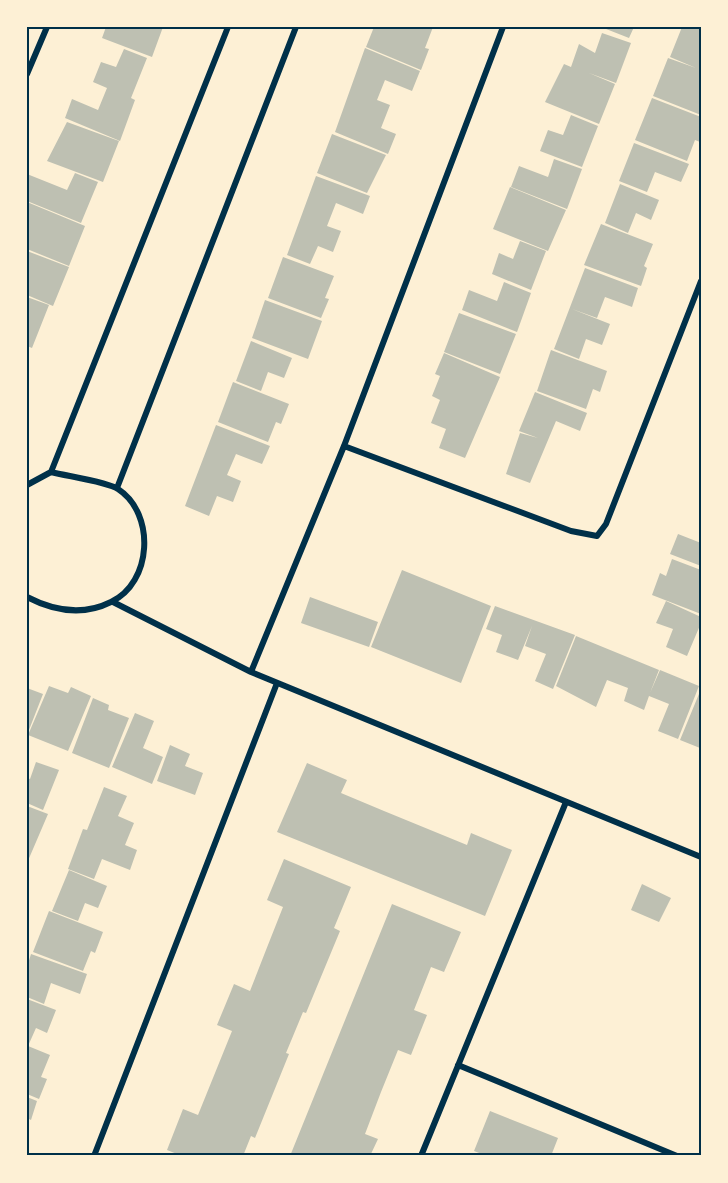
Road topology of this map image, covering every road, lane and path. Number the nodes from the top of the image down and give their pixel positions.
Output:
1 (47, 27) edge
2 (228, 27) edge
3 (296, 27) edge
4 (502, 27) edge
5 (27, 74) edge
6 (701, 281) edge
7 (344, 446) junction
8 (51, 472) junction
9 (27, 485) edge
10 (117, 488) junction
11 (27, 597) edge
12 (113, 602) junction
13 (251, 672) junction
14 (278, 683) junction
15 (566, 802) junction
16 (701, 857) edge
17 (458, 1065) junction
18 (94, 1156) edge
19 (422, 1156) edge
20 (677, 1156) edge

1 - 5 street
2 - 8 street
3 - 10 street
4 - 7 street
6 - 7 street
7 - 13 street
8 - 9 street
8 - 10 street
10 - 12 street
11 - 12 street
12 - 13 street
13 - 14 street
14 - 15 street
14 - 18 street
15 - 16 street
15 - 17 street
17 - 19 street
17 - 20 street

